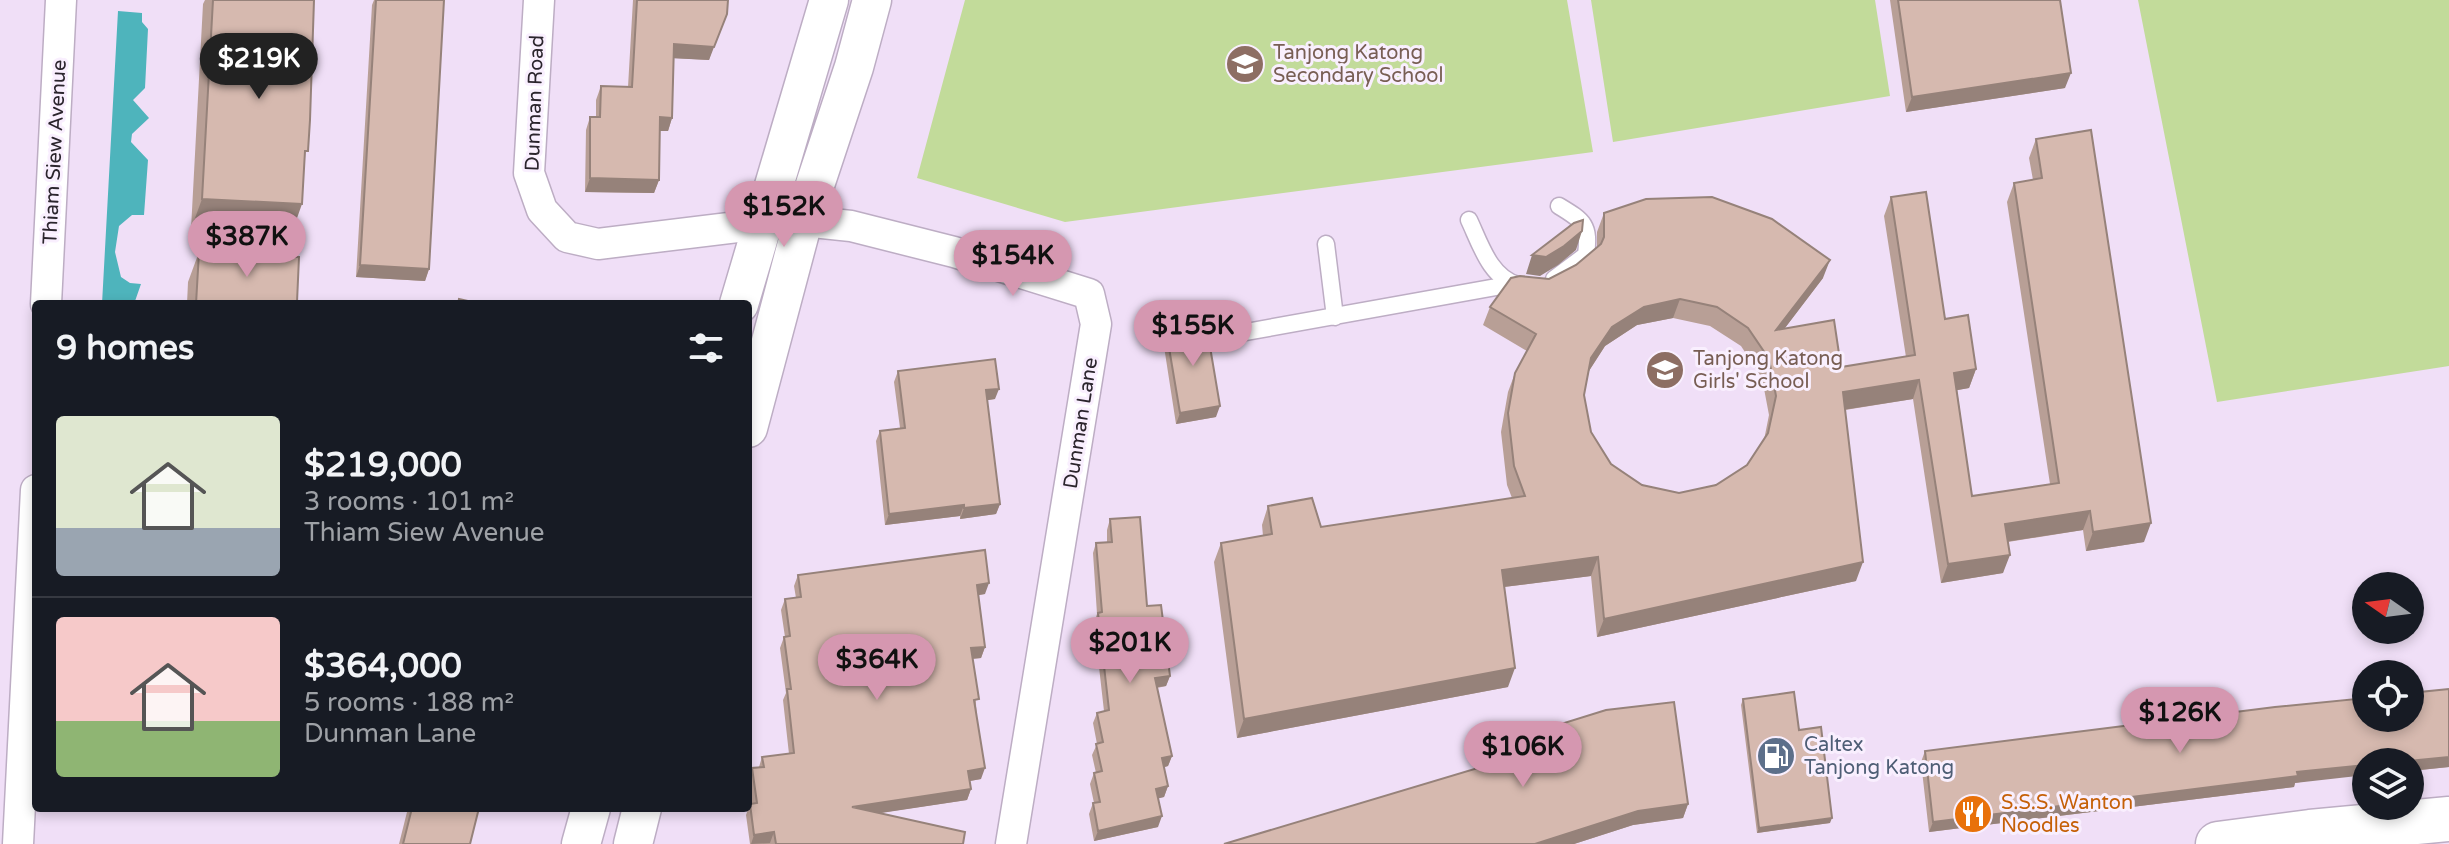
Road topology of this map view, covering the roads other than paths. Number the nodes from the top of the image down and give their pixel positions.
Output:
1 (61, 0) edge
2 (539, 0) edge
3 (829, 0) edge
4 (872, 0) edge
5 (1559, 206) dead end
6 (1469, 220) dead end
7 (803, 221) junction
8 (762, 224) junction
9 (1326, 244) dead end
10 (1513, 284) junction
11 (46, 300) edge
12 (740, 300) edge
13 (1335, 317) junction
14 (1235, 334) dead end
15 (752, 413) edge
16 (32, 569) edge
17 (590, 812) edge
18 (641, 812) edge
19 (2449, 819) edge
20 (18, 844) edge
21 (581, 844) edge
22 (633, 844) edge
23 (1011, 844) edge
24 (2218, 844) edge

1 - 11 street, Thiam Siew Avenue
2 - 8 street, Dunman Road
3 - 8 street
4 - 7 street
5 - 10 lane
6 - 10 lane
7 - 8 street, Dunman Road
7 - 15 street
7 - 23 street, Dunman Lane
8 - 12 street
9 - 13 lane
10 - 13 lane
13 - 14 lane
16 - 20 street
17 - 21 street
18 - 22 street
19 - 24 main road

